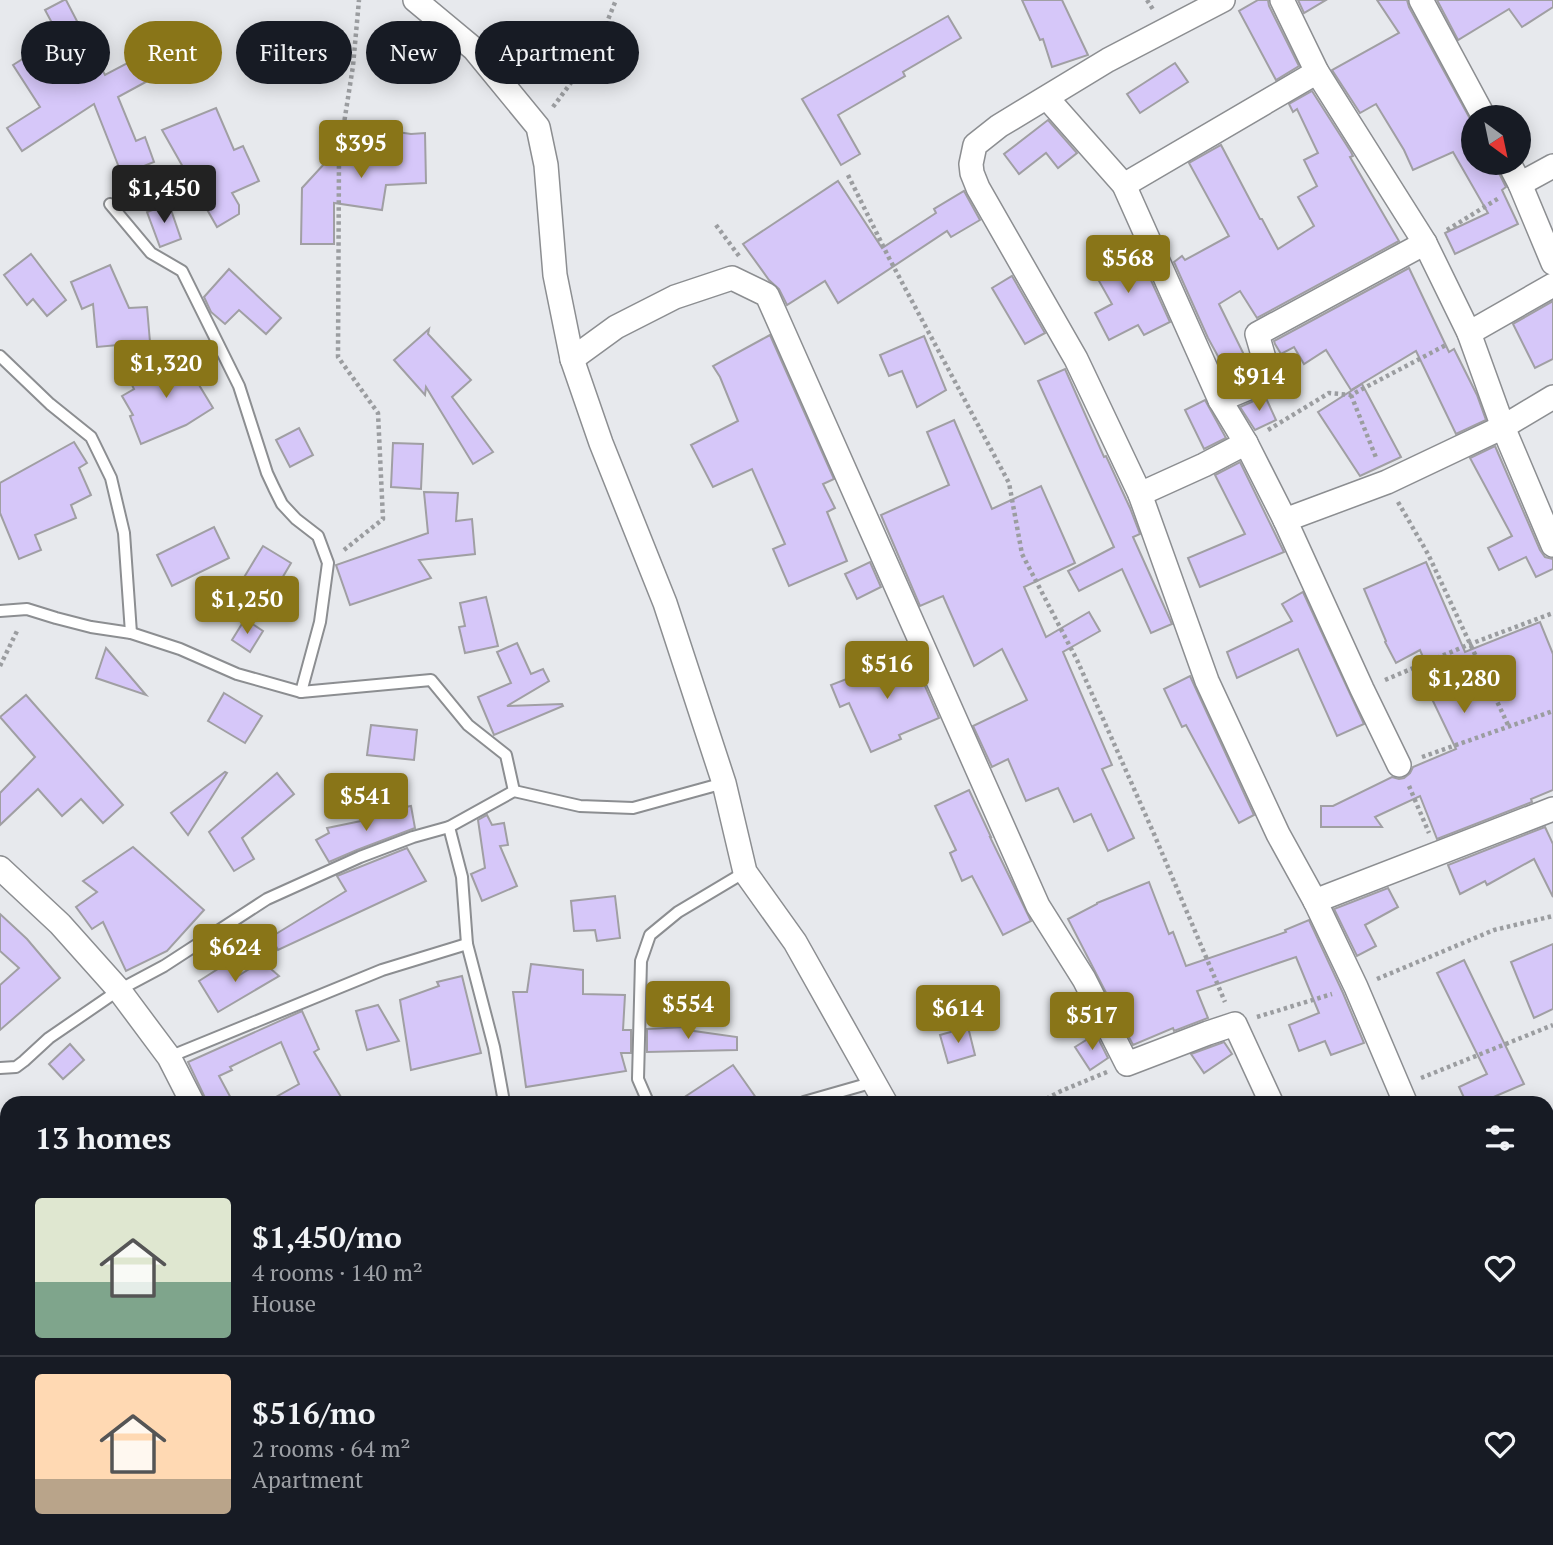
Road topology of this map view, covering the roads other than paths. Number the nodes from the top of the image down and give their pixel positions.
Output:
1 (415, 0) edge
2 (1223, 0) edge
3 (1282, 0) edge
4 (1421, 0) edge
5 (1317, 72) junction
6 (1047, 98) junction
7 (1478, 105) edge
8 (1553, 166) edge
9 (1515, 175) edge
10 (1520, 184) junction
11 (1124, 185) junction
12 (110, 204) dead end
13 (1425, 243) junction
14 (1553, 263) edge
15 (1553, 285) edge
16 (1469, 333) junction
17 (0, 356) edge
18 (572, 359) junction
19 (1553, 397) edge
20 (1220, 400) junction
21 (1503, 427) junction
22 (1246, 443) junction
23 (1140, 494) junction
24 (1285, 520) junction
25 (1553, 545) edge
26 (0, 611) edge
27 (131, 633) junction
28 (301, 692) junction
29 (1399, 765) road end
30 (724, 783) junction
31 (514, 791) junction
32 (1553, 809) edge
33 (449, 827) junction
34 (0, 869) edge
35 (745, 872) junction
36 (1315, 901) junction
37 (467, 944) junction
38 (118, 990) junction
39 (169, 1057) junction
40 (0, 1068) edge
41 (874, 1082) junction
42 (1402, 1095) edge
43 (189, 1096) edge
44 (503, 1096) edge
45 (645, 1096) edge
46 (825, 1096) edge
47 (882, 1096) edge
48 (1268, 1096) edge

1 - 18 street
2 - 6 street
3 - 5 street
4 - 7 street
5 - 11 street
5 - 13 street
6 - 11 street
6 - 23 street
8 - 10 street
9 - 10 street
10 - 14 street
11 - 20 street
12 - 28 lane
13 - 16 street
13 - 20 street
15 - 16 street
16 - 21 street
17 - 27 lane
18 - 30 street
18 - 48 street
19 - 21 street
20 - 22 street
21 - 24 street
21 - 25 street
22 - 23 street
22 - 24 street
23 - 36 street
24 - 29 street
26 - 27 lane
27 - 28 lane
28 - 31 lane
30 - 31 lane
30 - 35 street
31 - 33 lane
32 - 36 street
33 - 37 lane
33 - 38 lane
34 - 38 street
35 - 41 street
35 - 45 lane
36 - 42 street
37 - 39 lane
37 - 44 lane
38 - 39 street
38 - 40 lane
39 - 43 street
41 - 46 lane
41 - 47 street

